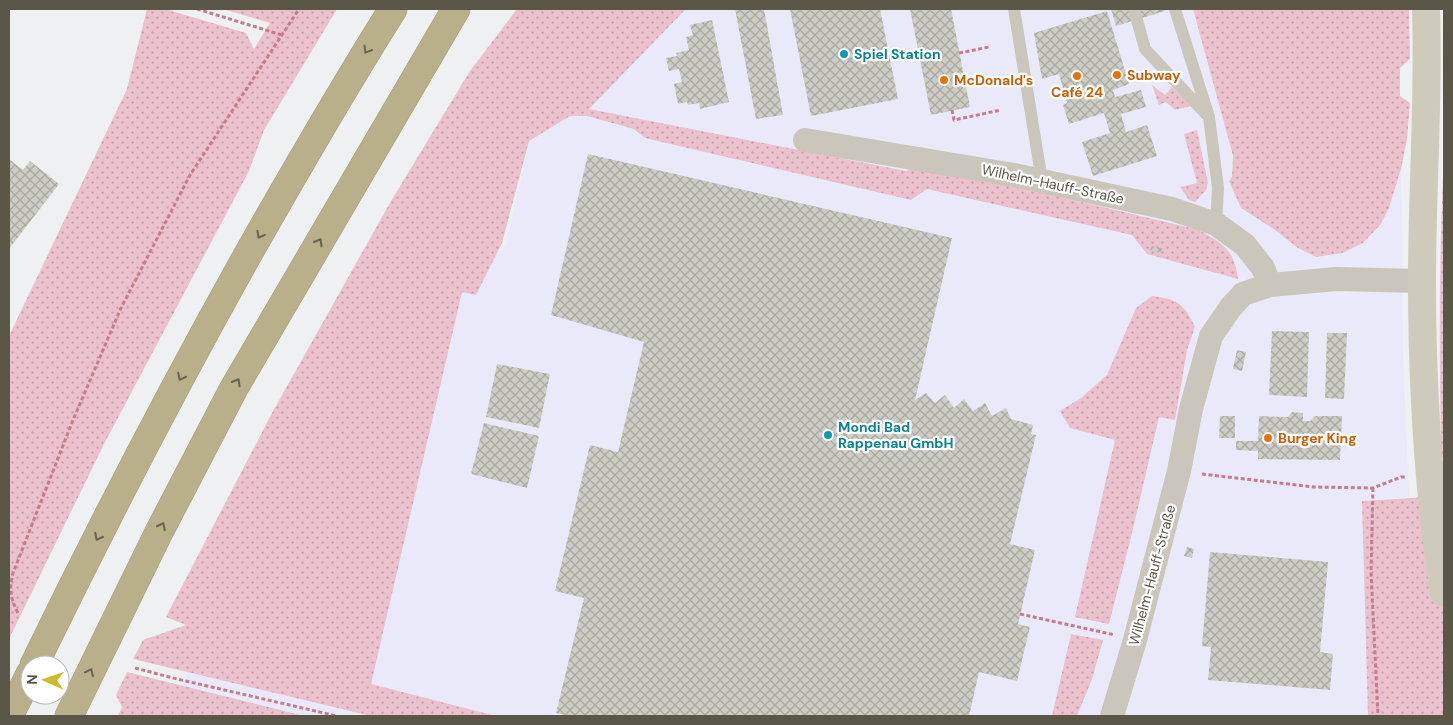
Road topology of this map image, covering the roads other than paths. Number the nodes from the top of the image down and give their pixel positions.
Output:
1 (393, 9) edge
2 (456, 9) edge
3 (477, 9) edge
4 (1014, 9) edge
5 (1134, 9) edge
6 (1175, 9) edge
7 (1426, 9) edge
8 (426, 58) junction
9 (1209, 117) junction
10 (805, 140) dead end
11 (1042, 181) junction
12 (1216, 224) junction
13 (1422, 280) junction
14 (1270, 285) junction
15 (1444, 593) edge
16 (39, 655) edge
17 (20, 695) edge
18 (10, 716) edge
19 (69, 716) edge
20 (1112, 716) edge

1 -> 16 highway
2 - 8 highway
3 - 8 highway
4 - 11 lane
5 - 9 lane
6 - 9 lane
7 - 13 main road
19 -> 8 highway
9 - 12 lane
10 - 11 street, Wilhelm-Hauff-Straße
11 - 12 street, Wilhelm-Hauff-Straße
12 - 14 street, Wilhelm-Hauff-Straße
13 - 14 street, Wilhelm-Hauff-Straße
13 - 15 main road
14 - 20 street, Wilhelm-Hauff-Straße
17 - 18 highway

